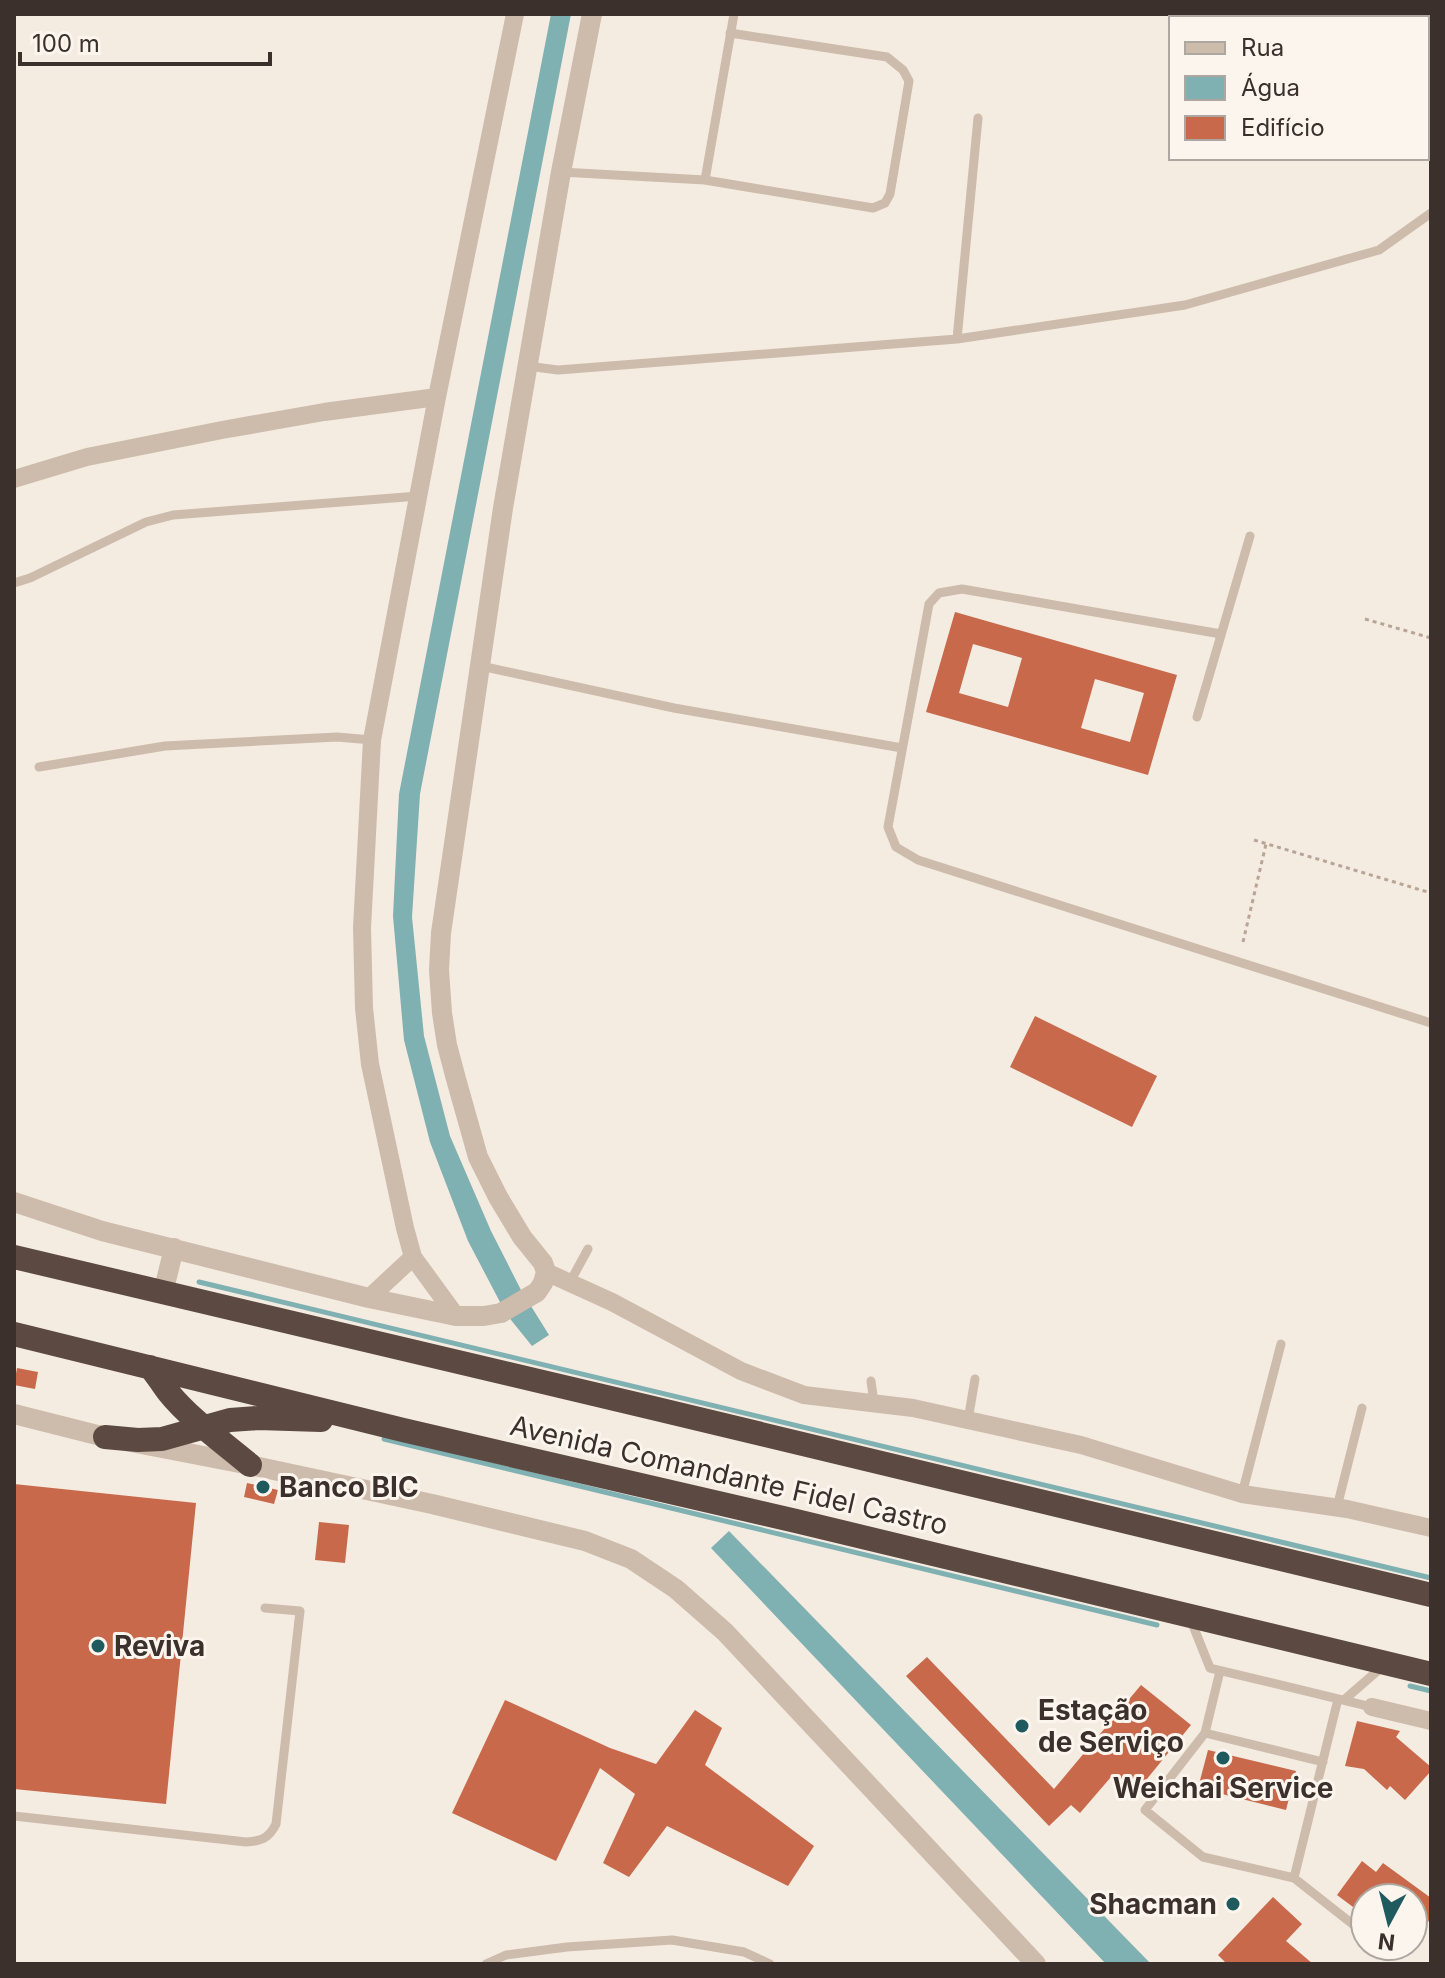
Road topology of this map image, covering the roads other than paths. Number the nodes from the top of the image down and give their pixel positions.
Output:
1 (515, 14) edge
2 (592, 14) edge
3 (734, 14) edge
4 (730, 33) junction
5 (978, 118) dead end
6 (561, 172) junction
7 (705, 180) junction
8 (1431, 213) edge
9 (957, 339) junction
10 (527, 366) junction
11 (437, 397) junction
12 (14, 479) edge
13 (419, 496) junction
14 (1250, 536) dead end
15 (14, 583) edge
16 (1221, 634) junction
17 (480, 666) junction
18 (1197, 717) dead end
19 (372, 740) junction
20 (902, 748) junction
21 (39, 767) dead end
22 (1431, 1023) edge
23 (14, 1202) edge
24 (174, 1248) junction
25 (588, 1249) dead end
26 (14, 1257) edge
27 (413, 1257) junction
28 (546, 1272) junction
29 (570, 1282) junction
30 (163, 1293) junction
31 (369, 1298) junction
32 (456, 1316) junction
33 (14, 1334) edge
34 (1281, 1344) dead end
35 (150, 1367) junction
36 (975, 1379) dead end
37 (871, 1381) dead end
38 (168, 1392) junction
39 (874, 1403) junction
40 (1362, 1408) dead end
41 (14, 1414) edge
42 (968, 1420) junction
43 (204, 1427) junction
44 (403, 1430) junction
45 (105, 1437) junction
46 (138, 1440) junction
47 (250, 1465) junction
48 (1242, 1494) junction
49 (1337, 1507) junction
50 (1431, 1528) edge
51 (1431, 1595) edge
52 (265, 1608) dead end
53 (1189, 1615) junction
54 (1386, 1663) junction
55 (1220, 1671) junction
56 (1431, 1674) edge
57 (1341, 1700) junction
58 (1372, 1707) joint
59 (1431, 1721) edge
60 (1205, 1733) junction
61 (1323, 1762) junction
62 (14, 1816) edge
63 (1294, 1878) junction
64 (1349, 1921) edge
65 (486, 1964) edge
66 (770, 1964) edge
67 (1036, 1964) edge

1 - 11 street
2 - 6 street
3 - 4 lane
4 - 7 lane
4 - 7 lane
5 - 9 lane
6 - 7 lane
6 - 10 street
8 - 9 lane
9 - 10 lane
10 - 17 street
11 - 12 street
11 - 13 street
13 - 15 lane
13 - 19 street
14 - 16 lane
16 - 18 lane
16 - 20 lane
17 - 20 lane
17 - 28 street
19 - 21 lane
19 - 27 street
20 - 22 lane
23 - 24 street
24 - 30 street
24 - 31 street
25 - 29 lane
26 - 30 highway, Avenida Comandante Fidel Castro
27 - 31 street
27 - 32 street
28 - 29 street
28 - 32 street
29 - 39 street
30 - 51 highway, Avenida Comandante Fidel Castro
31 - 32 street
33 - 35 highway, Avenida Comandante Fidel Castro
34 - 48 lane
35 - 38 highway
35 - 44 highway, Avenida Comandante Fidel Castro
36 - 42 lane
37 - 39 lane
38 - 43 highway
38 - 46 highway
39 - 42 street
40 - 49 lane
41 - 45 street
42 - 48 street
43 - 44 highway
43 - 46 highway
43 - 47 highway
44 - 53 highway, Avenida Comandante Fidel Castro
45 - 46 highway
45 - 47 street
47 - 67 street
48 - 49 street
49 - 50 street
52 - 62 lane
53 - 54 highway, Avenida Comandante Fidel Castro
53 - 55 lane
54 - 56 highway, Avenida Comandante Fidel Castro
54 - 57 lane
55 - 57 lane
55 - 60 lane
57 - 58 lane
57 - 61 lane
58 - 59 street
60 - 61 lane
60 - 63 lane
61 - 63 lane
63 - 64 lane
65 - 66 lane

